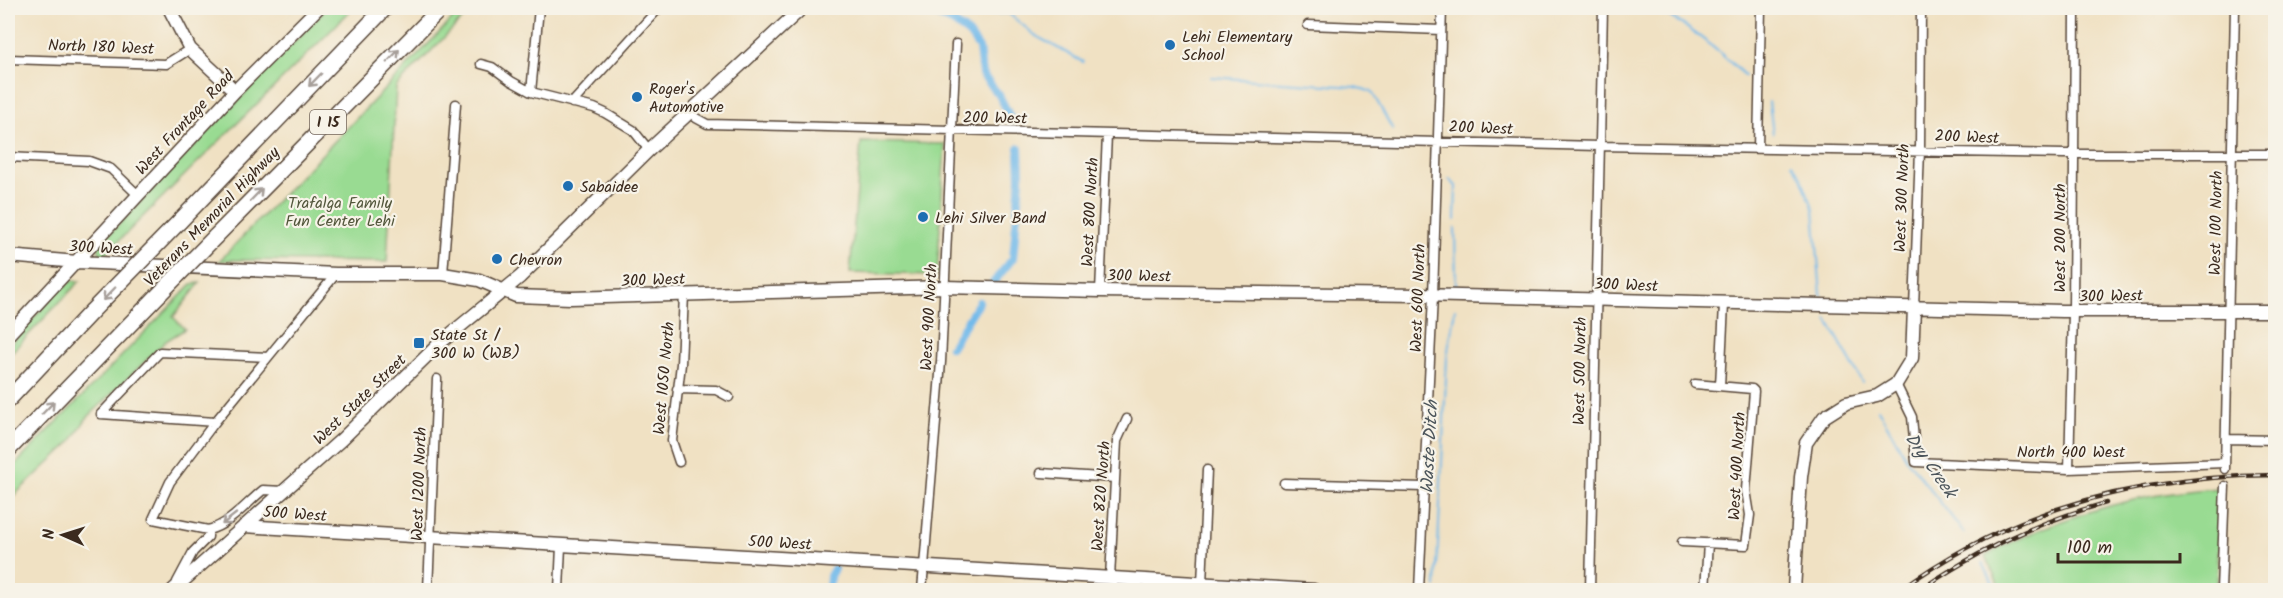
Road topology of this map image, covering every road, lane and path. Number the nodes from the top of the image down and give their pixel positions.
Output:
1 (169, 8) edge
2 (318, 8) edge
3 (385, 8) edge
4 (441, 8) edge
5 (539, 8) edge
6 (658, 8) edge
7 (802, 8) edge
8 (1442, 8) edge
9 (1603, 8) edge
10 (1761, 8) edge
11 (1921, 8) edge
12 (2075, 8) edge
13 (2235, 8) edge
14 (1308, 25) dead end
15 (1441, 30) junction
16 (956, 44) dead end
17 (190, 49) junction
18 (8, 58) edge
19 (481, 64) dead end
20 (235, 91) junction
21 (531, 92) junction
22 (572, 103) junction
23 (456, 104) dead end
24 (690, 112) junction
25 (952, 131) junction
26 (1107, 135) junction
27 (1437, 141) junction
28 (1599, 146) junction
29 (1758, 148) junction
30 (649, 150) junction
31 (1920, 150) junction
32 (2231, 153) junction
33 (2074, 154) junction
34 (2276, 154) edge
35 (8, 157) edge
36 (138, 195) junction
37 (8, 256) edge
38 (77, 262) junction
39 (336, 274) junction
40 (443, 274) junction
41 (944, 287) junction
42 (505, 291) junction
43 (1100, 291) junction
44 (684, 294) junction
45 (1433, 296) junction
46 (1595, 300) junction
47 (1724, 304) junction
48 (1914, 308) junction
49 (2229, 310) junction
50 (2276, 311) edge
51 (2073, 312) junction
52 (8, 335) edge
53 (268, 357) junction
54 (437, 379) dead end
55 (1695, 384) dead end
56 (1896, 384) junction
57 (1720, 386) junction
58 (677, 389) junction
59 (729, 398) dead end
60 (8, 400) edge
61 (1127, 419) dead end
62 (215, 422) junction
63 (2226, 439) junction
64 (2276, 440) edge
65 (8, 450) edge
66 (680, 462) dead end
67 (2225, 466) joint
68 (2069, 469) junction
69 (1207, 470) dead end
70 (1041, 473) dead end
71 (1114, 478) junction
72 (1284, 483) dead end
73 (2225, 486) dead end
74 (1423, 488) junction
75 (285, 491) junction
76 (244, 526) junction
77 (208, 530) junction
78 (431, 538) junction
79 (1682, 542) dead end
80 (1708, 543) junction
81 (561, 546) junction
82 (924, 567) junction
83 (1110, 578) junction
84 (1202, 584) junction
85 (173, 590) edge
86 (428, 591) edge
87 (559, 591) edge
88 (922, 591) edge
89 (1314, 591) edge
90 (1419, 591) edge
91 (1590, 591) edge
92 (1705, 591) edge
93 (1794, 591) edge
94 (2221, 591) edge

1 - 17 street
2 - 20 street, West Frontage Road
3 -> 60 highway, Veterans Memorial Highway / I 15, bridge
65 -> 4 highway, Veterans Memorial Highway / I 15, bridge
5 - 21 street
6 - 22 street
7 - 24 street, West State Street
8 - 15 street, West 600 North
9 - 28 street, West 500 North
10 - 29 street
11 - 31 street, West 300 North
12 - 33 street, West 200 North
13 - 32 street, West 100 North
14 - 15 street
15 - 27 street, West 600 North
16 - 25 street, West 900 North
17 - 18 street, North 180 West
17 - 20 street
19 - 21 street
20 - 36 street, West Frontage Road
21 - 22 street
22 - 30 street
23 - 40 street
24 - 25 street, 200 West
24 - 30 street, West State Street
25 - 26 street, 200 West
25 - 41 street, West 900 North
26 - 27 street, 200 West
26 - 43 street, West 800 North
27 - 28 street, 200 West
27 - 45 street, West 600 North
28 - 29 street, 200 West
28 - 46 street, West 500 North
29 - 31 street, 200 West
30 - 42 street, West State Street
31 - 33 street, 200 West
31 - 48 street, West 300 North
32 - 33 street, 200 West
32 - 34 street, 200 West
32 - 49 street, West 100 North
33 - 51 street, West 200 North
35 - 36 street
36 - 38 street, West Frontage Road
37 - 38 street, 300 West
38 - 39 street, 300 West
38 - 52 street, West Frontage Road
39 - 40 street, 300 West
39 - 53 street
40 - 42 street, 300 West
41 - 43 street, 300 West
41 - 44 street, 300 West
41 - 82 street, West 900 North
42 - 44 street, 300 West
42 - 75 street, West State Street
43 - 45 street, 300 West
44 - 58 street, West 1050 North
45 - 46 street, 300 West
45 - 74 street, West 600 North
46 - 47 street, 300 West
46 - 91 street, West 500 North
47 - 48 street, 300 West
47 - 57 street
48 - 51 street, 300 West
48 - 56 street, West 300 North
49 - 50 street, 300 West
49 - 51 street, 300 West
49 - 63 street, West 100 North
51 - 68 street, West 200 North
53 - 62 street
53 - 62 street
54 - 78 street, West 1200 North
55 - 57 street
56 - 68 street, North 400 West
56 - 93 street
57 - 80 street, West 400 North
58 - 59 street
58 - 66 street, West 1050 North
61 - 71 street, West 820 North
62 - 77 street
63 - 64 street
63 - 67 street, West 100 North
67 - 68 street, North 400 West
69 - 84 street
70 - 71 street
71 - 83 street, West 820 North
72 - 74 street
73 - 94 street
74 - 90 street, West 600 North
75 - 76 street, West State Street
75 -> 77 street
76 - 78 street, 500 West
76 - 85 street, West State Street
77 - 85 street
78 - 81 street, 500 West
78 - 86 street, West 1200 North
79 - 80 street
80 - 92 street
81 - 82 street, 500 West
81 - 87 street
82 - 83 street, 500 West
82 - 88 street, West 900 North
83 - 84 street, 500 West
84 - 89 street, 500 West

